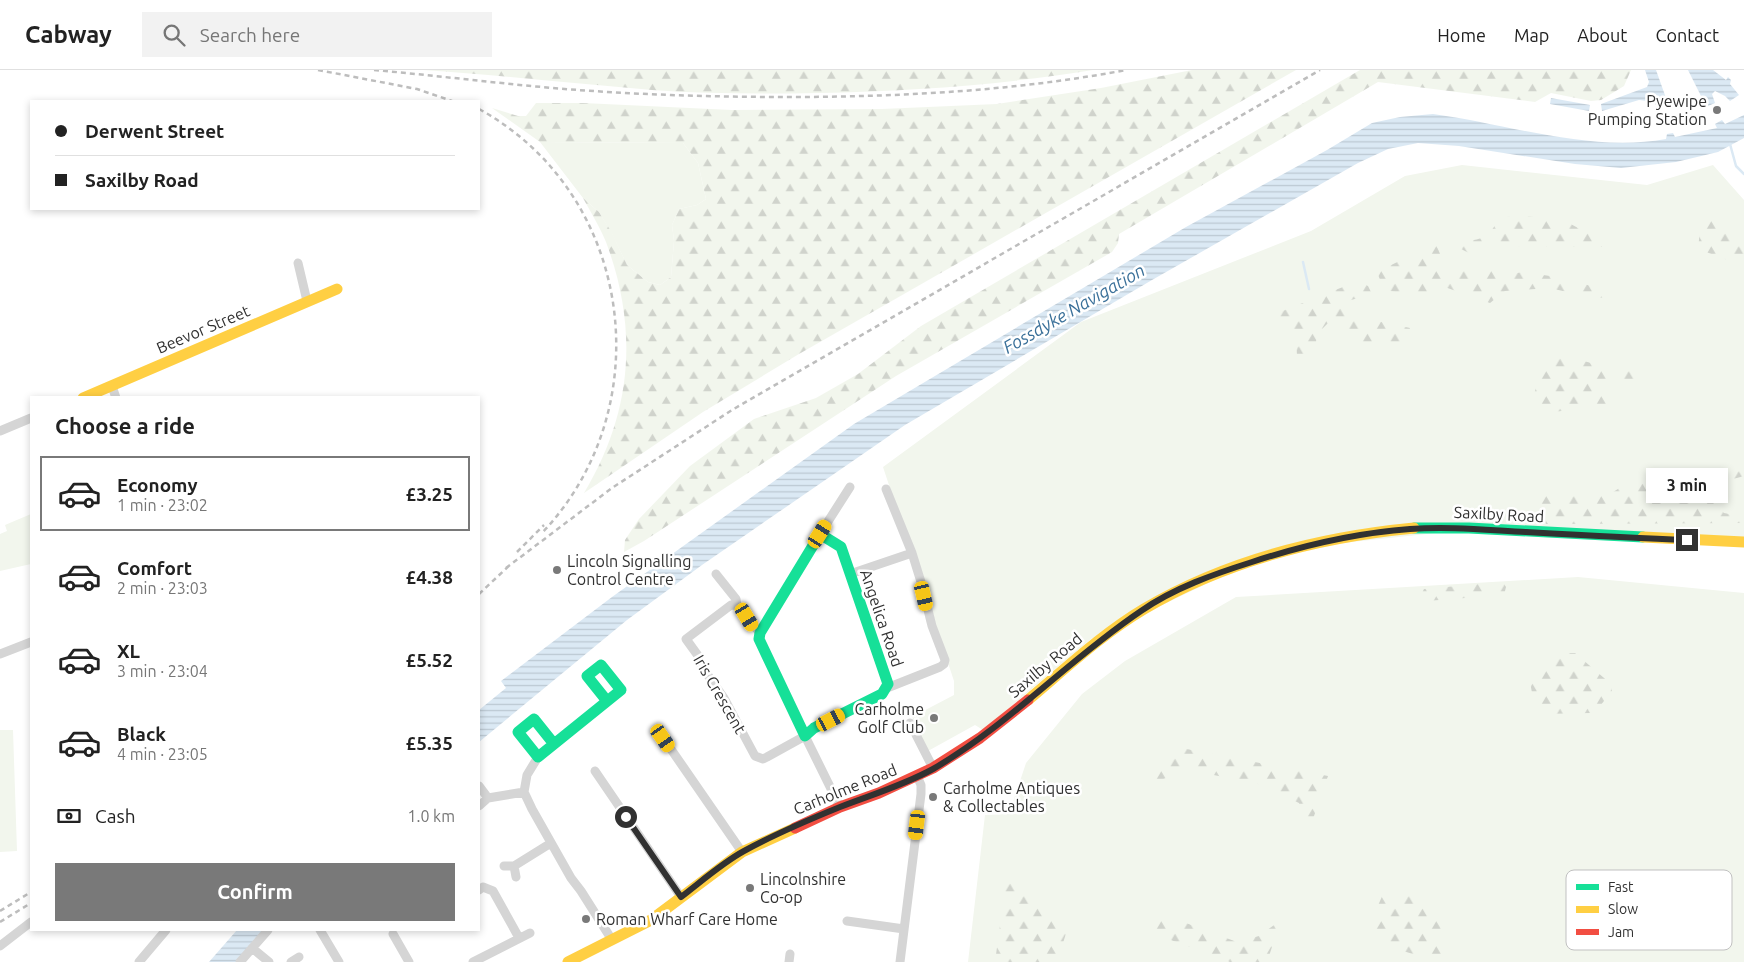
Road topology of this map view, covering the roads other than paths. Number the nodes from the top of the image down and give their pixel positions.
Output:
1 (298, 263) dead end
2 (336, 289) dead end
3 (307, 301) junction
4 (112, 386) junction
5 (88, 396) edge
6 (115, 396) edge
7 (30, 418) edge
8 (0, 431) edge
9 (850, 487) dead end
10 (886, 489) dead end
11 (820, 534) junction
12 (1744, 542) edge
13 (912, 553) junction
14 (716, 574) dead end
15 (850, 574) junction
16 (737, 605) junction
17 (760, 632) junction
18 (30, 642) edge
19 (0, 654) edge
20 (887, 688) junction
21 (607, 701) dead end
22 (910, 723) dead end
23 (657, 729) dead end
24 (805, 736) junction
25 (980, 738) joint
26 (554, 744) junction
27 (538, 757) junction
28 (933, 768) junction
29 (595, 772) dead end
30 (918, 776) junction
31 (480, 787) edge
32 (524, 792) junction
33 (488, 798) junction
34 (480, 805) edge
35 (840, 807) junction
36 (551, 843) junction
37 (742, 852) junction
38 (504, 866) dead end
39 (514, 866) junction
40 (516, 877) dead end
41 (480, 890) edge
42 (681, 897) junction
43 (847, 921) dead end
44 (30, 923) edge
45 (904, 929) junction
46 (165, 931) edge
47 (267, 931) edge
48 (321, 931) edge
49 (530, 933) dead end
50 (393, 934) dead end
51 (516, 940) junction
52 (612, 940) junction
53 (0, 946) edge
54 (252, 948) junction
55 (483, 960) edge
56 (139, 962) edge
57 (240, 962) edge
58 (268, 962) edge
59 (339, 962) edge
60 (409, 962) edge
61 (473, 962) edge
62 (568, 962) edge
63 (900, 962) edge

1 - 3 street
2 - 3 main road, Beevor Street
3 - 4 main road, Beevor Street
4 - 5 main road, Beevor Street
4 - 6 street
7 - 8 street
9 - 11 street
10 - 13 street
11 - 15 main road, Angelica Road
11 - 17 main road
12 - 25 main road, Saxilby Road
13 - 15 street
13 - 20 street
14 - 16 street
15 - 20 main road, Angelica Road
16 - 17 street
16 - 24 street, Iris Crescent
17 - 24 main road
18 - 19 street
20 - 24 main road, Angelica Road
21 - 26 main road
22 - 28 street
23 - 37 street
24 - 35 street
25 - 28 main road, Carholme Road
26 - 27 main road
26 - 27 main road
27 - 32 street
28 - 30 main road, Carholme Road
29 - 42 street
30 - 35 main road, Carholme Road
30 - 45 street
31 - 33 street
32 - 33 street
32 - 36 street
33 - 34 street
35 - 37 main road, Carholme Road
36 - 39 street
36 - 52 street
37 - 42 main road, Carholme Road
38 - 39 street
39 - 40 street
41 - 51 street
42 - 52 main road, Carholme Road
43 - 45 street
44 - 53 street
45 - 63 street
46 - 56 street
47 - 54 street
48 - 59 street
49 - 51 street
50 - 60 street
51 - 55 street
52 - 62 main road, Carholme Road
54 - 57 street
54 - 58 street
55 - 61 street

